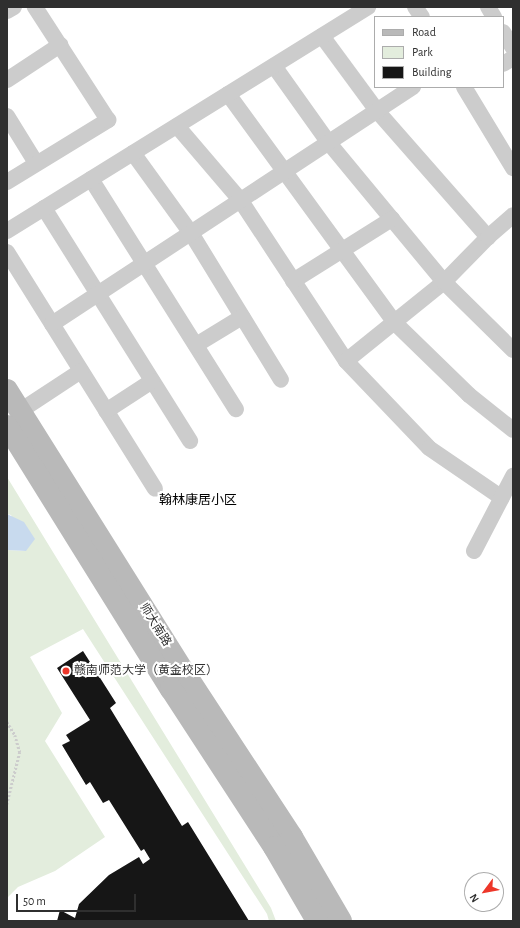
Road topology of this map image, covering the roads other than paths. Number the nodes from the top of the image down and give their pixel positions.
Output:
1 (14, 7) edge
2 (35, 7) edge
3 (368, 7) edge
4 (416, 7) edge
5 (488, 7) edge
6 (7, 12) edge
7 (421, 16) edge
8 (493, 16) edge
9 (504, 34) edge
10 (322, 36) junction
11 (60, 45) junction
12 (513, 48) edge
13 (513, 58) edge
14 (504, 63) edge
15 (274, 66) junction
16 (7, 80) edge
17 (412, 88) edge
18 (466, 88) edge
19 (228, 94) junction
20 (378, 112) junction
21 (7, 116) edge
22 (177, 126) junction
23 (329, 143) junction
24 (133, 153) junction
25 (36, 163) junction
26 (513, 168) edge
27 (284, 173) junction
28 (92, 179) junction
29 (7, 182) edge
30 (241, 201) junction
31 (44, 208) junction
32 (513, 215) edge
33 (392, 219) junction
34 (7, 231) edge
35 (191, 233) junction
36 (488, 237) junction
37 (341, 250) junction
38 (7, 252) edge
39 (145, 264) junction
40 (293, 281) junction
41 (444, 282) junction
42 (98, 294) junction
43 (242, 317) junction
44 (395, 323) junction
45 (52, 324) junction
46 (196, 345) junction
47 (513, 350) edge
48 (346, 361) junction
49 (81, 371) junction
50 (281, 380) dead end
51 (152, 381) junction
52 (7, 390) edge
53 (236, 409) dead end
54 (106, 411) junction
55 (13, 418) edge
56 (513, 430) edge
57 (190, 441) dead end
58 (513, 476) edge
59 (155, 489) dead end
60 (502, 498) junction
61 (474, 551) dead end
62 (318, 921) edge
63 (341, 921) edge

1 - 6 street
2 - 11 street
3 - 10 street
4 - 7 street
5 - 8 street
9 - 12 street
10 - 15 street
10 - 20 street
11 - 16 street
11 - 25 street
13 - 14 street
15 - 19 street
15 - 23 street
17 - 20 street
18 - 26 street
19 - 22 street
19 - 27 street
20 - 23 street
20 - 36 street
21 - 25 street
22 - 24 street
22 - 30 street
23 - 27 street
23 - 33 street
24 - 28 street
24 - 35 street
25 - 29 street
27 - 30 street
27 - 37 street
28 - 31 street
28 - 39 street
30 - 35 street
30 - 40 street
31 - 34 street
31 - 42 street
32 - 36 street
33 - 37 street
33 - 41 street
35 - 39 street
35 - 43 street
36 - 41 street
37 - 40 street
37 - 44 street
38 - 45 street
39 - 42 street
39 - 46 street
40 - 48 street
41 - 44 street
41 - 47 street
42 - 45 street
42 - 51 street
43 - 46 street
43 - 50 street
44 - 48 street
44 - 56 street
45 - 49 street
46 - 53 street
48 - 60 street
49 - 54 street
49 - 55 street
51 - 54 street
51 - 57 street
52 - 55 main road, 师大南路
54 - 59 street
55 - 62 main road, 师大南路
55 - 63 main road, 师大南路
58 - 60 street
60 - 61 street

